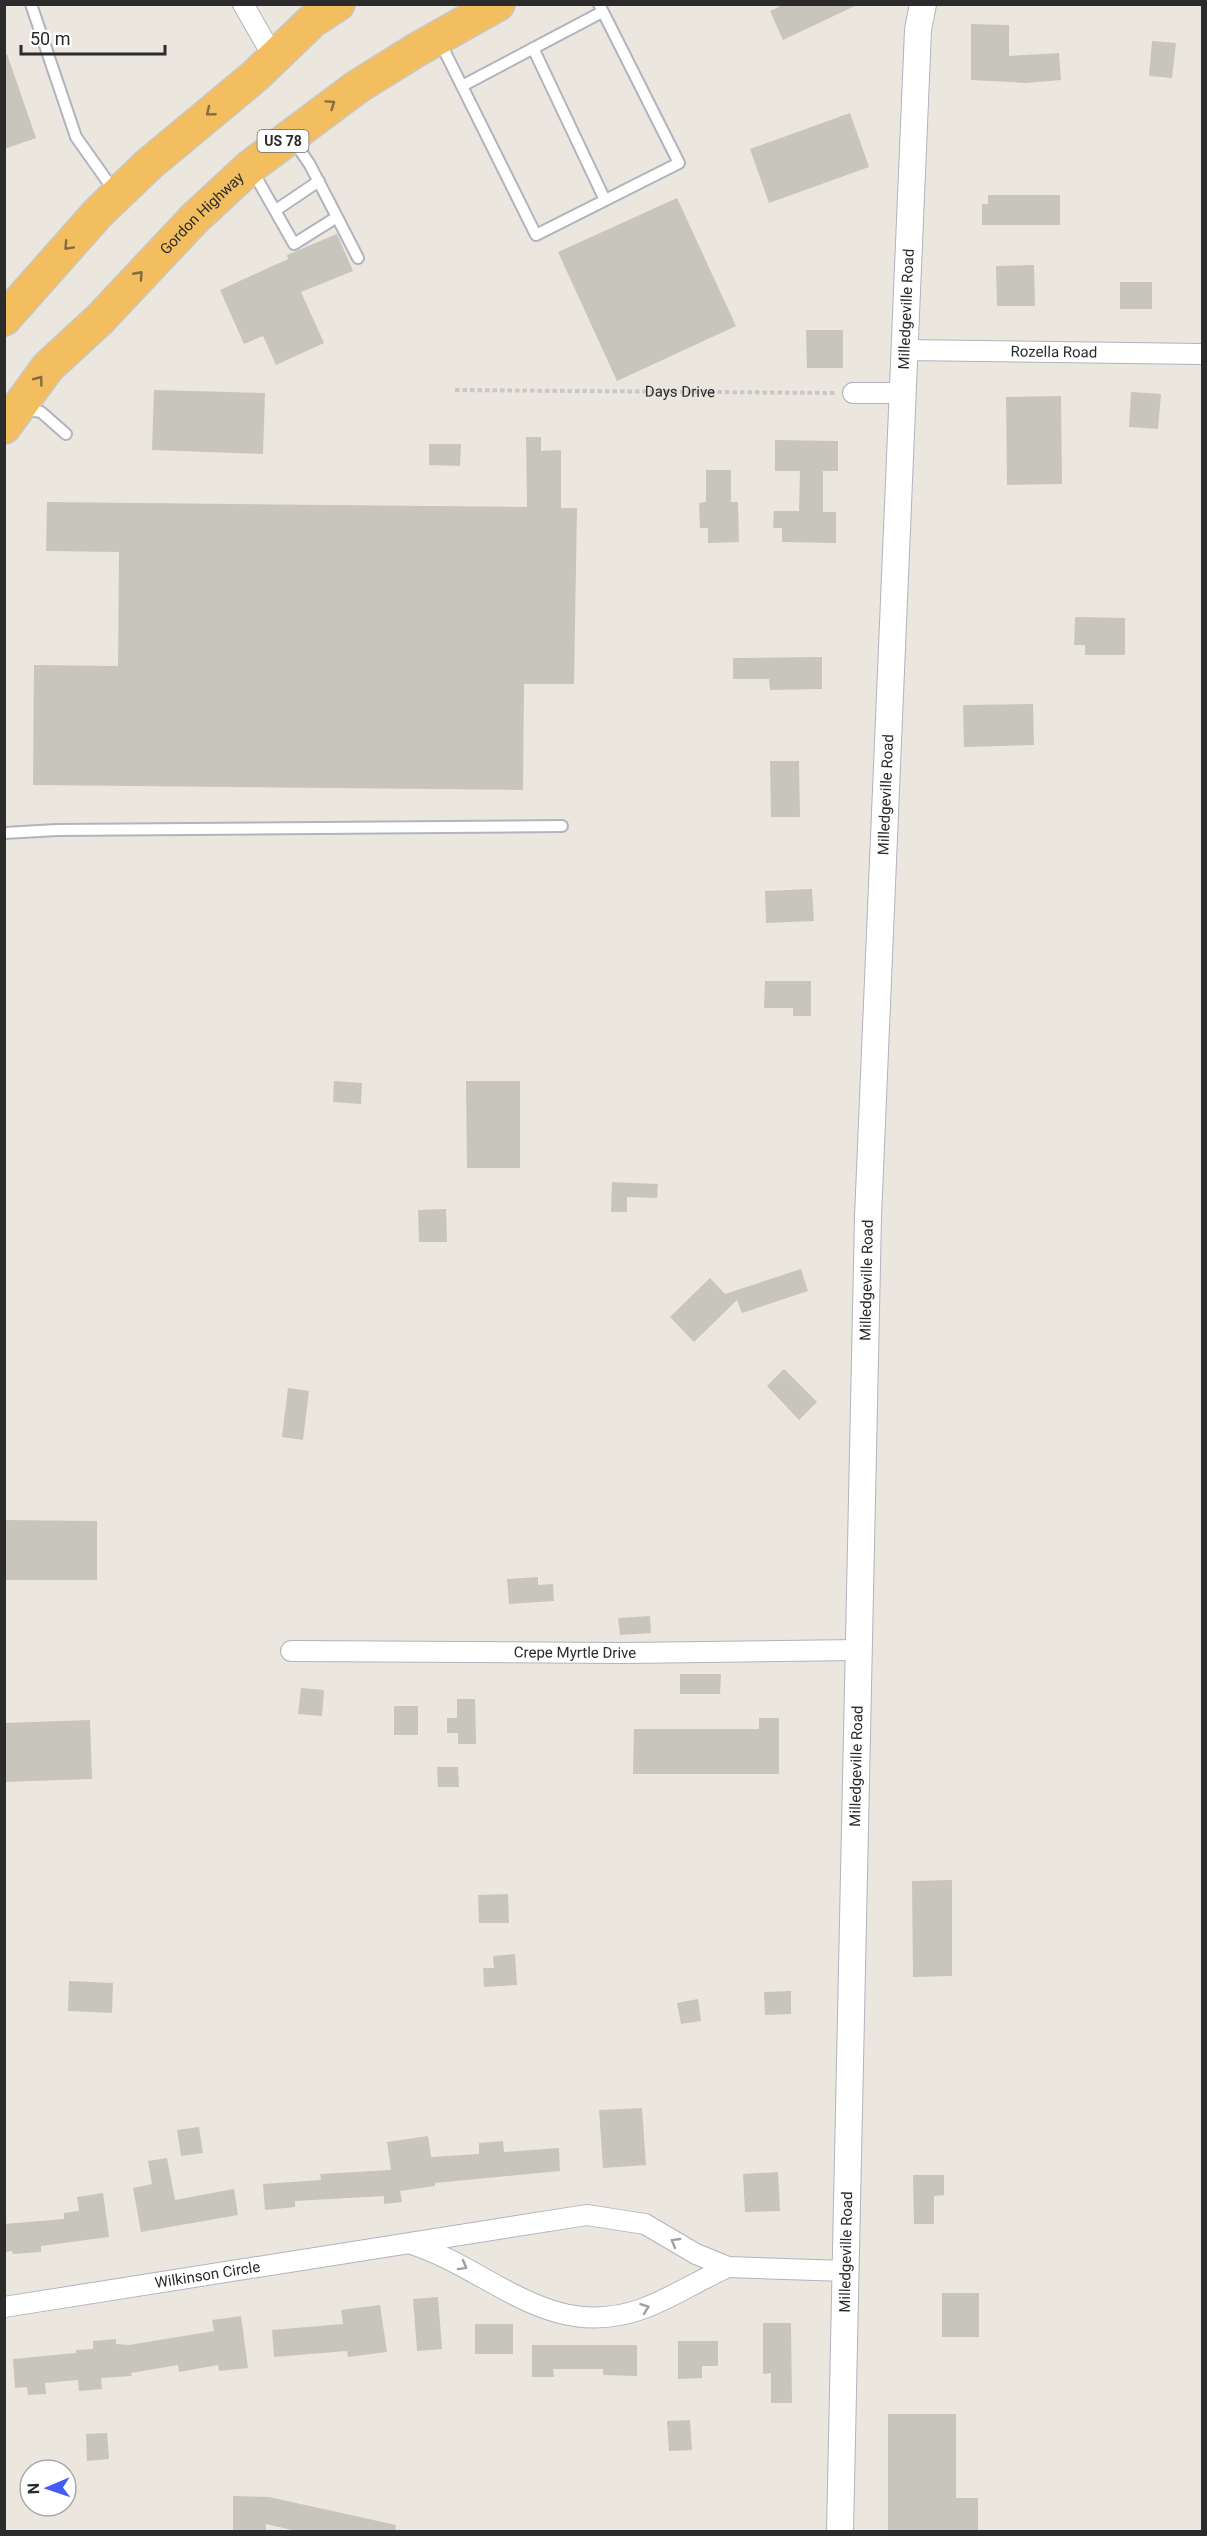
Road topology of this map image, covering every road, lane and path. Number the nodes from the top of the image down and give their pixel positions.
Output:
1 (31, 4) edge
2 (243, 4) edge
3 (498, 4) edge
4 (913, 4) edge
5 (924, 4) edge
6 (324, 8) edge
7 (601, 8) edge
8 (918, 30) junction
9 (438, 38) junction
10 (533, 48) junction
11 (274, 58) junction
12 (462, 86) junction
13 (290, 135) junction
14 (250, 167) junction
15 (319, 181) junction
16 (117, 195) junction
17 (605, 200) junction
18 (276, 210) junction
19 (337, 218) junction
20 (358, 258) dead end
21 (4, 319) edge
22 (906, 350) junction
23 (1203, 354) edge
24 (455, 390) dead end
25 (853, 393) joint
26 (904, 393) junction
27 (9, 414) edge
28 (66, 434) dead end
29 (562, 826) dead end
30 (4, 832) edge
31 (858, 1650) junction
32 (291, 1651) dead end
33 (410, 2243) junction
34 (728, 2267) junction
35 (845, 2271) junction
36 (4, 2307) edge
37 (840, 2532) edge

1 - 16 lane
2 - 11 street
3 - 9 highway, Gordon Highway / US 78
4 - 8 street, Milledgeville Road
5 - 8 street, Milledgeville Road
6 - 11 highway
7 - 10 lane
7 - 17 lane
8 - 22 street, Milledgeville Road
9 - 12 lane
13 -> 9 highway, Gordon Highway / US 78
10 - 12 lane
10 - 17 lane
11 -> 16 highway
12 - 17 lane
13 - 14 highway, Gordon Highway / US 78
13 - 15 lane
14 - 18 lane
27 -> 14 highway, Gordon Highway / US 78
15 - 18 lane
15 - 19 lane
16 -> 21 highway
18 - 19 lane
19 - 20 lane
22 - 23 street, Rozella Road
22 - 26 street, Milledgeville Road
24 - 25 path, Days Drive
25 - 26 street
26 - 31 street, Milledgeville Road
27 - 28 lane
29 - 30 lane
31 - 32 street, Crepe Myrtle Drive
31 - 35 street, Milledgeville Road
34 -> 33 street, Wilkinson Circle
33 -> 34 street, Wilkinson Circle
33 - 36 street, Wilkinson Circle
34 - 35 street, Wilkinson Circle
35 - 37 street, Milledgeville Road

